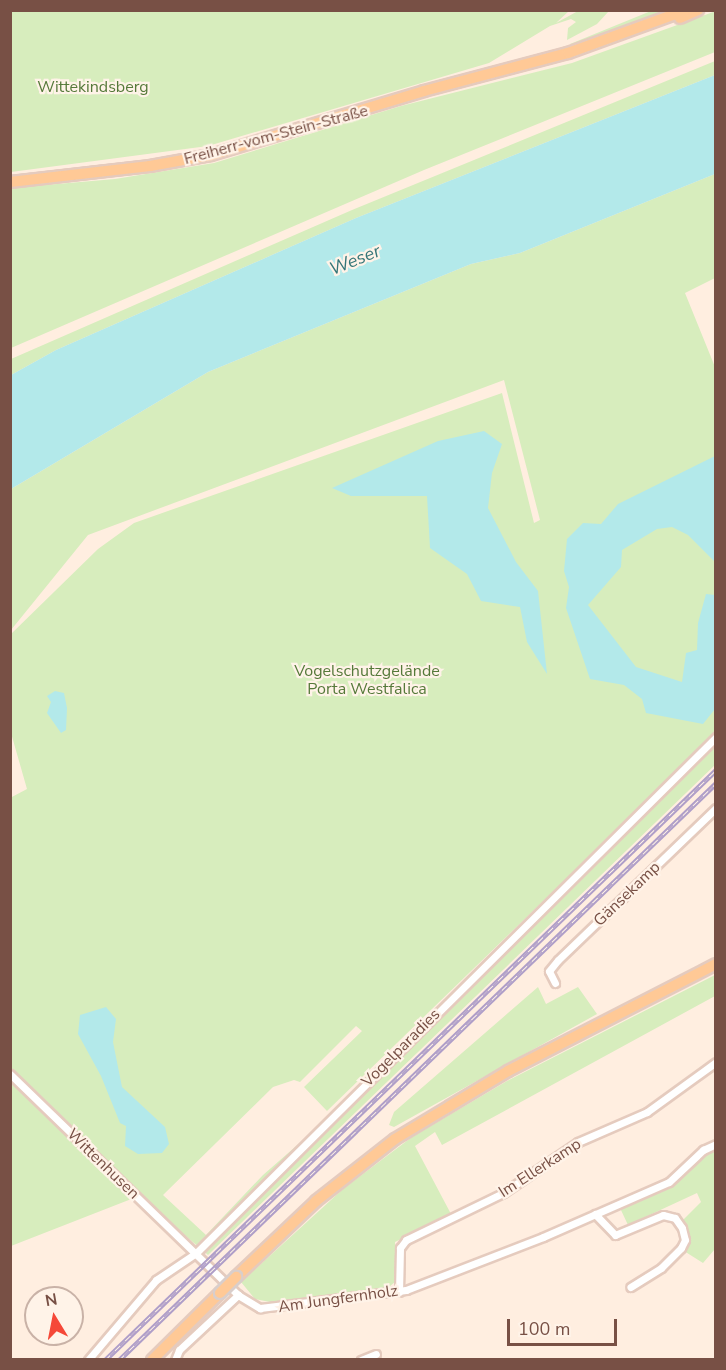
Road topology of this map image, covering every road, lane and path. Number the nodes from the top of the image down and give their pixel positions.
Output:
1 (686, 10) edge
2 (698, 10) edge
3 (398, 101) junction
4 (10, 182) edge
5 (716, 737) edge
6 (716, 808) edge
7 (716, 964) edge
8 (555, 983) dead end
9 (716, 1062) edge
10 (10, 1074) edge
11 (716, 1144) edge
12 (595, 1214) junction
13 (196, 1253) junction
14 (631, 1287) dead end
15 (399, 1292) junction
16 (238, 1295) junction
17 (376, 1354) dead end
18 (88, 1359) edge
19 (152, 1359) edge
20 (175, 1359) edge
21 (361, 1359) edge

1 - 3 main road, Freiherr-vom-Stein-Straße
2 - 3 main road, Freiherr-vom-Stein-Straße
3 - 4 main road, Freiherr-vom-Stein-Straße
5 - 13 street, Vogelparadies
6 - 8 street, Gänsekamp
7 - 19 main road, bridge
9 - 15 street, Im Ellerkamp
10 - 13 street, Wittenhusen
11 - 12 street, Am Jungfernholz
12 - 14 street
12 - 15 street, Am Jungfernholz
13 - 16 street, Am Jungfernholz
13 - 18 street, Vogelparadies
15 - 16 street, Am Jungfernholz
16 - 20 street
17 - 21 street

